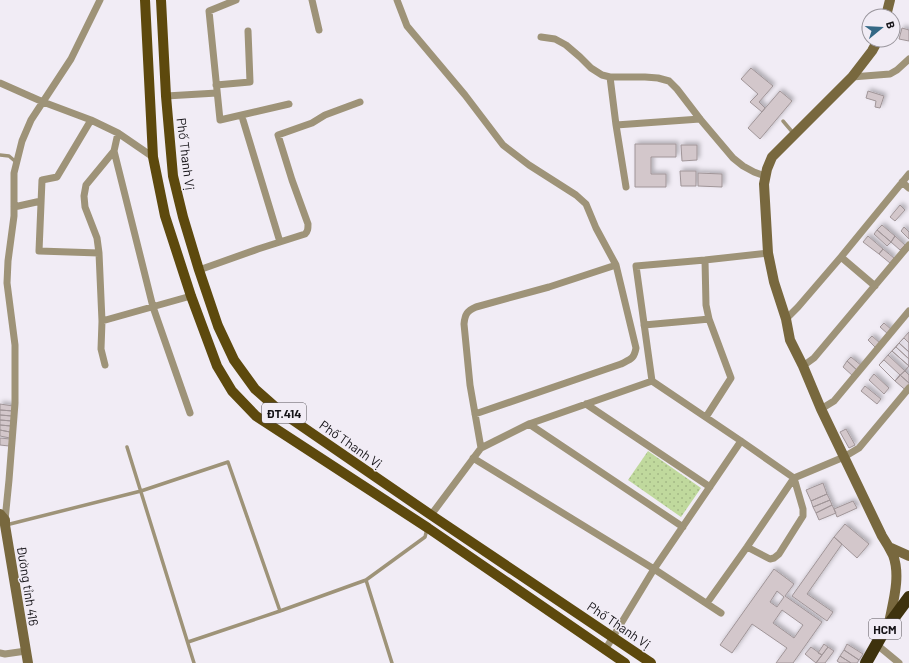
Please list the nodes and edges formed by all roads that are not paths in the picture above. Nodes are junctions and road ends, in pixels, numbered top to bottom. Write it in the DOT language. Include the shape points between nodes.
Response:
graph roads {
  1 [pos="100,0"];
  2 [pos="145,0"];
  3 [pos="161,0"];
  4 [pos="236,0"];
  5 [pos="312,0"];
  6 [pos="397,0"];
  7 [pos="319,30"];
  8 [pos="248,31"];
  9 [pos="541,37"];
  10 [pos="874,48"];
  11 [pos="909,59"];
  12 [pos="610,77"];
  13 [pos="852,77"];
  14 [pos="0,83"];
  15 [pos="216,85"];
  16 [pos="217,93"];
  17 [pos="166,96"];
  18 [pos="43,102"];
  19 [pos="360,102"];
  20 [pos="289,104"];
  21 [pos="700,119"];
  22 [pos="91,120"];
  23 [pos="243,120"];
  24 [pos="783,121"];
  25 [pos="616,125"];
  26 [pos="118,132"];
  27 [pos="794,134"];
  28 [pos="114,151"];
  29 [pos="0,155"];
  30 [pos="153,157"];
  31 [pos="17,163"];
  32 [pos="909,174"];
  33 [pos="765,176"];
  34 [pos="902,182"];
  35 [pos="626,187"];
  36 [pos="909,188"];
  37 [pos="41,201"];
  38 [pos="14,207"];
  39 [pos="280,242"];
  40 [pos="909,245"];
  41 [pos="99,253"];
  42 [pos="768,253"];
  43 [pos="841,257"];
  44 [pos="705,260"];
  45 [pos="616,265"];
  46 [pos="199,270"];
  47 [pos="875,286"];
  48 [pos="191,296"];
  49 [pos="153,308"];
  50 [pos="909,311"];
  51 [pos="709,319"];
  52 [pos="786,319"];
  53 [pos="102,321"];
  54 [pos="644,325"];
  55 [pos="105,365"];
  56 [pos="803,366"];
  57 [pos="652,381"];
  58 [pos="909,388"];
  59 [pos="586,404"];
  60 [pos="821,409"];
  61 [pos="190,413"];
  62 [pos="475,414"];
  63 [pos="706,417"];
  64 [pos="529,424"];
  65 [pos="741,441"];
  66 [pos="128,447"];
  67 [pos="481,448"];
  68 [pos="844,457"];
  69 [pos="473,458"];
  70 [pos="794,478"];
  71 [pos="710,487"];
  72 [pos="141,491"];
  73 [pos="431,515"];
  74 [pos="2,521"];
  75 [pos="683,527"];
  76 [pos="428,528"];
  77 [pos="747,547"];
  78 [pos="889,547"];
  79 [pos="909,556"];
  80 [pos="654,569"];
  81 [pos="366,580"];
  82 [pos="909,597"];
  83 [pos="707,603"];
  84 [pos="280,611"];
  85 [pos="721,613"];
  86 [pos="889,624"];
  87 [pos="613,637"];
  88 [pos="188,642"];
  89 [pos="876,644"];
  90 [pos="605,650"];
  91 [pos="26,651"];
  92 [pos="0,653"];
  93 [pos="28,663"];
  94 [pos="194,663"];
  95 [pos="392,663"];
  96 [pos="625,663"];
  97 [pos="651,663"];
  98 [pos="866,663"];
  99 [pos="899,663"];
  1 -- 18 [label="street" via="71,59"];
  2 -- 30 [label="main road"];
  3 -- 17 [label="main road, Phố Thanh Vị / ĐT.414"];
  4 -- 15 [label="street" via="209,11"];
  5 -- 7 [label="street"];
  6 -- 45 [label="street" via="407,26 503,145 586,204"];
  8 -- 15 [label="street" via="250,82"];
  9 -- 12 [label="street" via="555,39 566,45 591,68"];
  10 -- 13 [label="street"];
  11 -- 13 [label="street" via="890,74"];
  12 -- 21 [label="street" via="645,77 669,81"];
  12 -- 25 [label="street"];
  13 -- 27 [label="street"];
  14 -- 18 [label="street"];
  15 -- 16 [label="street"];
  16 -- 17 [label="street"];
  16 -- 20 [label="street" via="220,120"];
  17 -- 46 [label="main road, Phố Thanh Vị / ĐT.414" via="173,176"];
  18 -- 22 [label="street"];
  18 -- 31 [label="street" via="31,120 22,141"];
  19 -- 39 [label="street" via="278,135 308,224 305,234"];
  21 -- 25 [label="street"];
  21 -- 33 [label="street" via="743,166"];
  22 -- 26 [label="street"];
  22 -- 37 [label="street" via="57,177 42,180"];
  23 -- 39 [label="street"];
  24 -- 27 [label="lane"];
  25 -- 35 [label="street"];
  26 -- 28 [label="street"];
  26 -- 30 [label="street"];
  27 -- 33 [label="street" via="772,156"];
  28 -- 41 [label="street" via="86,185 84,196"];
  28 -- 49 [label="street"];
  29 -- 31 [label="lane" via="9,156"];
  30 -- 48 [label="main road" via="165,216"];
  31 -- 38 [label="street" via="14,173"];
  32 -- 34 [label="street"];
  33 -- 42 [label="street"];
  34 -- 36 [label="street"];
  34 -- 43 [label="street"];
  37 -- 38 [label="street"];
  37 -- 41 [label="street" via="39,252"];
  38 -- 74 [label="street" via="7,283 15,345 15,403 9,480"];
  39 -- 46 [label="street"];
  40 -- 47 [label="street"];
  41 -- 53 [label="street"];
  42 -- 44 [label="street"];
  42 -- 52 [label="street"];
  43 -- 47 [label="street"];
  43 -- 52 [label="street"];
  44 -- 51 [label="street" via="706,305"];
  44 -- 54 [label="street" via="636,266"];
  45 -- 62 [label="street" via="469,310 464,316 464,324"];
  45 -- 62 [label="street" via="636,348 631,360"];
  46 -- 73 [label="main road, Phố Thanh Vị / ĐT.414" via="218,326 234,360 255,389 281,412"];
  47 -- 56 [label="street" via="814,358"];
  48 -- 49 [label="street"];
  48 -- 76 [label="main road" via="217,366 232,391 256,416"];
  49 -- 53 [label="street"];
  49 -- 61 [label="street"];
  50 -- 60 [label="street" via="834,401"];
  51 -- 54 [label="street"];
  51 -- 63 [label="street" via="731,378"];
  52 -- 56 [label="street" via="790,340"];
  53 -- 55 [label="street" via="101,348"];
  54 -- 57 [label="street"];
  56 -- 60 [label="street"];
  57 -- 59 [label="street"];
  57 -- 63 [label="street"];
  58 -- 68 [label="street" via="859,448"];
  59 -- 64 [label="street"];
  59 -- 71 [label="street"];
  60 -- 68 [label="street"];
  62 -- 67 [label="street"];
  63 -- 65 [label="street"];
  64 -- 67 [label="street"];
  64 -- 75 [label="street"];
  65 -- 70 [label="street"];
  65 -- 71 [label="street"];
  66 -- 72 [label="lane"];
  67 -- 69 [label="street"];
  68 -- 70 [label="street"];
  68 -- 78 [label="street"];
  69 -- 73 [label="street"];
  69 -- 80 [label="street"];
  70 -- 77 [label="street"];
  70 -- 77 [label="street" via="803,516 779,554 770,559"];
  71 -- 75 [label="street"];
  72 -- 74 [label="lane"];
  72 -- 84 [label="lane" via="228,462"];
  72 -- 88 [label="lane"];
  73 -- 76 [label="main road"];
  73 -- 87 [label="main road, Phố Thanh Vị / ĐT.414"];
  74 -- 91 [label="street, Đường tỉnh 416"];
  75 -- 80 [label="street"];
  76 -- 81 [label="lane" via="425,537"];
  76 -- 90 [label="main road"];
  77 -- 83 [label="street"];
  78 -- 79 [label="street"];
  78 -- 86 [label="street" via="897,572"];
  80 -- 83 [label="street"];
  80 -- 87 [label="street"];
  81 -- 84 [label="lane"];
  81 -- 95 [label="lane"];
  82 -- 86 [label="highway, HCM"];
  83 -- 85 [label="street"];
  84 -- 88 [label="lane"];
  86 -- 89 [label="highway, HCM"];
  87 -- 90 [label="street"];
  87 -- 97 [label="main road, Phố Thanh Vị / ĐT.414"];
  88 -- 94 [label="lane"];
  89 -- 98 [label="highway, HCM"];
  89 -- 99 [label="street"];
  90 -- 96 [label="main road"];
  91 -- 92 [label="street"];
  91 -- 93 [label="street, Đường tỉnh 416"];
}
